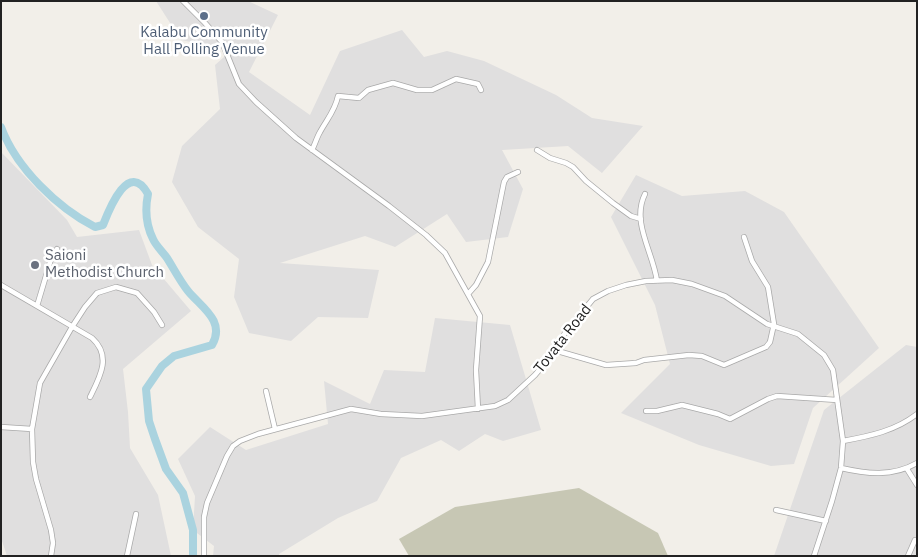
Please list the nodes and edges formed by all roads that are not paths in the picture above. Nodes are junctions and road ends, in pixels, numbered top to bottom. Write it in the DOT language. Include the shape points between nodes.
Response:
graph roads {
  1 [pos="183,1"];
  2 [pos="481,90"];
  3 [pos="312,150"];
  4 [pos="537,150"];
  5 [pos="518,172"];
  6 [pos="645,194"];
  7 [pos="641,219"];
  8 [pos="744,237"];
  9 [pos="57,249"];
  10 [pos="657,281"];
  11 [pos="1,285"];
  12 [pos="468,294"];
  13 [pos="37,306"];
  14 [pos="162,326"];
  15 [pos="773,326"];
  16 [pos="72,327"];
  17 [pos="554,350"];
  18 [pos="266,392"];
  19 [pos="90,396"];
  20 [pos="837,400"];
  21 [pos="478,409"];
  22 [pos="646,412"];
  23 [pos="917,414"];
  24 [pos="1,427"];
  25 [pos="32,429"];
  26 [pos="275,429"];
  27 [pos="843,441"];
  28 [pos="917,464"];
  29 [pos="841,468"];
  30 [pos="907,468"];
  31 [pos="917,485"];
  32 [pos="776,510"];
  33 [pos="136,514"];
  34 [pos="826,521"];
  35 [pos="917,540"];
  36 [pos="52,556"];
  37 [pos="127,556"];
  38 [pos="204,556"];
  39 [pos="814,556"];
  40 [pos="908,556"];
  1 -- 3 [label="street" via="222,42 239,84"];
  2 -- 3 [label="street" via="478,84 456,79 432,90 417,90 393,83 368,90 359,98 338,96 336,106"];
  3 -- 12 [label="street" via="426,236 444,253"];
  4 -- 7 [label="street" via="570,165 630,216"];
  5 -- 12 [label="street" via="504,182 486,267"];
  6 -- 7 [label="street" via="640,207"];
  7 -- 10 [label="street"];
  8 -- 15 [label="street" via="752,262 768,287"];
  9 -- 13 [label="street"];
  10 -- 15 [label="street, Tovata Road" via="692,284 725,296"];
  10 -- 17 [label="street, Tovata Road" via="626,285 593,299"];
  11 -- 13 [label="street"];
  12 -- 21 [label="street" via="480,316 476,370"];
  13 -- 16 [label="street"];
  14 -- 16 [label="street" via="137,293 116,287 94,295"];
  15 -- 17 [label="street" via="766,347 726,365 702,356 606,365"];
  15 -- 20 [label="street, Tovata Road" via="798,334 824,355 833,370"];
  16 -- 19 [label="street" via="97,342 103,355 102,371"];
  16 -- 25 [label="street" via="40,383"];
  17 -- 21 [label="street, Tovata Road" via="535,375 508,400"];
  18 -- 26 [label="street"];
  20 -- 22 [label="street" via="777,396 730,419 682,405"];
  20 -- 27 [label="street, Tovata Road"];
  21 -- 26 [label="street, Tovata Road" via="422,416 351,409"];
  23 -- 27 [label="street" via="881,433"];
  24 -- 25 [label="street"];
  25 -- 36 [label="street" via="33,462 51,530"];
  26 -- 38 [label="street, Tovata Road" via="240,441 227,456 207,503"];
  27 -- 29 [label="street, Tovata Road"];
  28 -- 30 [label="street"];
  29 -- 30 [label="street" via="883,474"];
  29 -- 34 [label="street, Tovata Road"];
  30 -- 31 [label="street"];
  32 -- 34 [label="street"];
  33 -- 37 [label="street"];
  34 -- 39 [label="street, Tovata Road"];
  35 -- 40 [label="street"];
}
